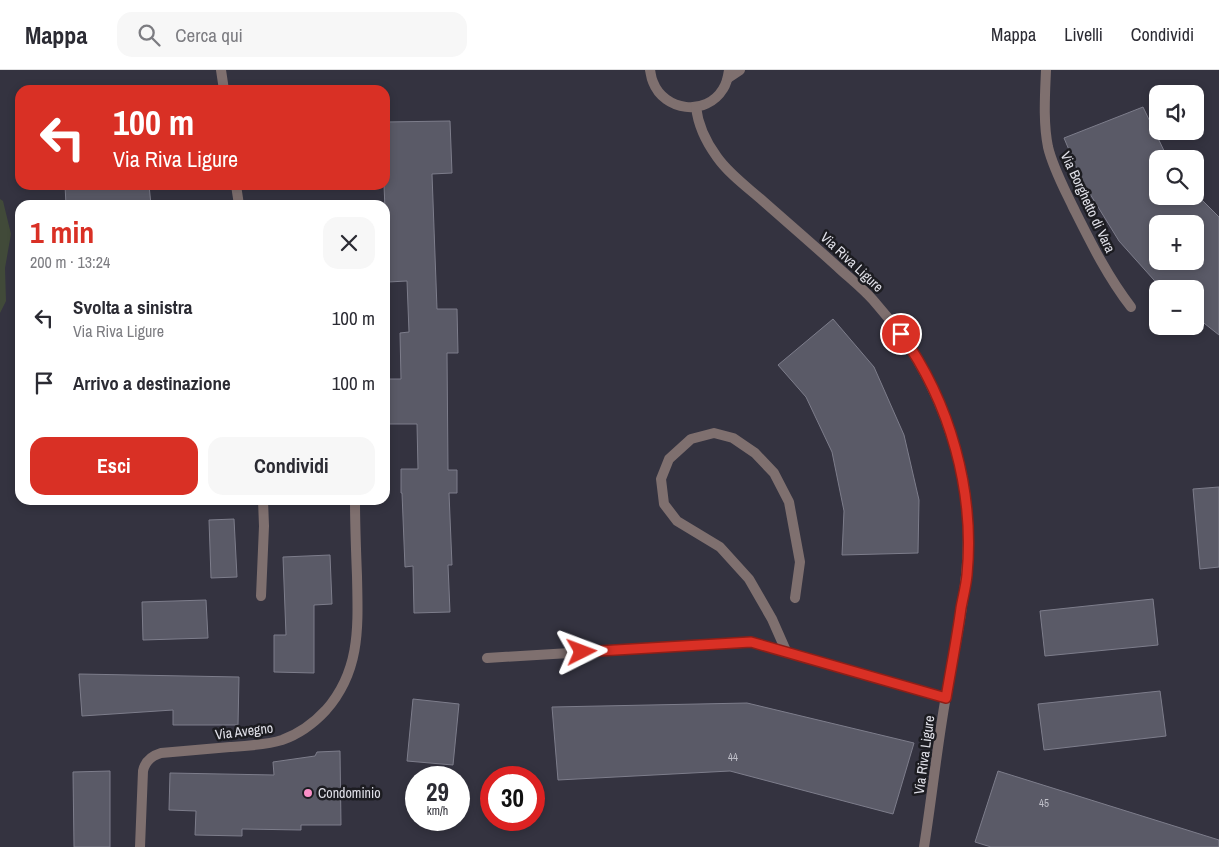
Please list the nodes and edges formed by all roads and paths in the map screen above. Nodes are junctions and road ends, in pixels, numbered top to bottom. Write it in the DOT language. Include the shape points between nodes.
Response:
graph roads {
  1 [pos="221,70"];
  2 [pos="641,70"];
  3 [pos="740,70"];
  4 [pos="1046,70"];
  5 [pos="651,74"];
  6 [pos="728,74"];
  7 [pos="223,85"];
  8 [pos="696,107"];
  9 [pos="1131,307"];
  10 [pos="263,505"];
  11 [pos="354,505"];
  12 [pos="261,596"];
  13 [pos="795,598"];
  14 [pos="787,653"];
  15 [pos="487,658"];
  16 [pos="946,698"];
  17 [pos="140,847"];
  18 [pos="924,847"];
  1 -- 7 [label="street"];
  2 -- 5 [label="street"];
  3 -- 6 [label="street"];
  4 -- 9 [label="street, Via Borghetto di Vara" via="1047,136 1052,159 1098,257"];
  5 -- 8 [label="street" via="659,93 670,102 682,107"];
  6 -- 8 [label="street" via="716,98"];
  8 -- 16 [label="street, Via Riva Ligure" via="705,137 718,158 871,298 892,322 910,347 941,407 960,468 968,534 967,574"];
  10 -- 12 [label="street"];
  11 -- 17 [label="street, Via Avegno" via="357,634 353,662 337,697 311,725 281,740 161,753 150,758 143,771"];
  13 -- 14 [label="street" via="800,562 789,502 774,473 733,438 714,433 691,439 669,458 661,479 664,504 677,521 720,547 749,579"];
  14 -- 15 [label="street" via="751,642"];
  14 -- 16 [label="street"];
  16 -- 18 [label="street, Via Riva Ligure"];
}
